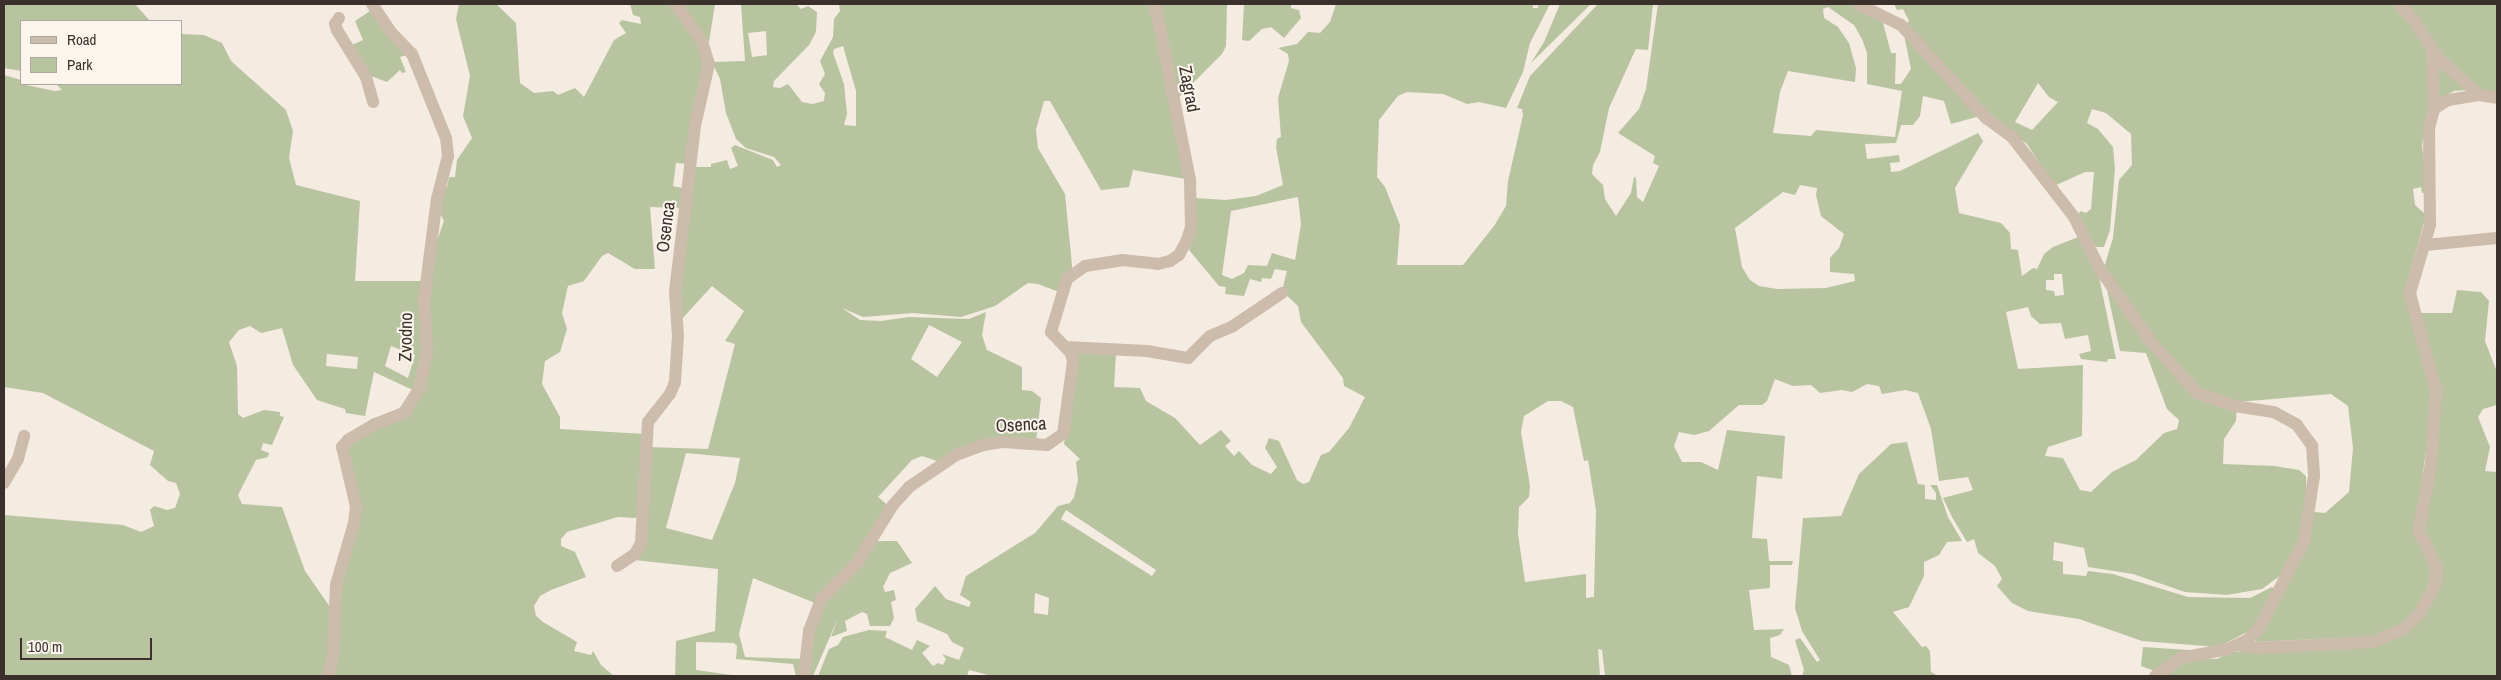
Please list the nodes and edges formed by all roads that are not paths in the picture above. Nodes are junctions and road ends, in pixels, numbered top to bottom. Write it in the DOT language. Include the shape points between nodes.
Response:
graph roads {
  1 [pos="372,4"];
  2 [pos="674,4"];
  3 [pos="1154,4"];
  4 [pos="1858,4"];
  5 [pos="2399,4"];
  6 [pos="339,18"];
  7 [pos="2432,49"];
  8 [pos="2479,96"];
  9 [pos="2497,98"];
  10 [pos="373,102"];
  11 [pos="2434,109"];
  12 [pos="1190,180"];
  13 [pos="2497,238"];
  14 [pos="2426,245"];
  15 [pos="1282,293"];
  16 [pos="1066,347"];
  17 [pos="24,436"];
  18 [pos="4,483"];
  19 [pos="617,566"];
  20 [pos="2237,645"];
  21 [pos="329,676"];
  22 [pos="804,676"];
  23 [pos="2154,676"];
  1 -- 21 [label="street, Zvodno" via="391,32 412,54 446,138 448,156 437,199 424,300 427,350 419,389 404,413 375,424 342,447 356,506 336,585 334,648"];
  2 -- 19 [label="street, Osenca" via="702,40 709,64 695,126 675,291 678,336 675,382 670,394 648,422 641,543 635,554"];
  3 -- 12 [label="street, Zagrad"];
  4 -- 20 [label="street" via="1901,25 1986,118 2012,137 2074,217 2101,271 2152,343 2197,393 2235,406 2274,412 2297,424 2305,433 2312,446 2314,476 2304,541 2259,629"];
  5 -- 7 [label="street"];
  6 -- 10 [label="street" via="335,24 337,30 366,77"];
  7 -- 8 [label="street" via="2459,81"];
  7 -- 11 [label="street"];
  8 -- 9 [label="street"];
  8 -- 11 [label="street" via="2448,100"];
  11 -- 14 [label="street" via="2427,146 2431,207"];
  12 -- 16 [label="street, Osenca" via="1191,227 1179,255 1158,264 1122,260 1085,266 1067,279 1051,332"];
  13 -- 14 [label="street"];
  14 -- 20 [label="street" via="2410,293 2436,391 2431,462 2419,522 2421,536 2437,568 2435,585 2420,613 2404,629 2373,642 2256,648"];
  15 -- 16 [label="street" via="1232,326 1210,336 1188,358"];
  16 -- 22 [label="street, Osenca" via="1073,362 1063,434 1047,445 1002,442 983,445 956,455 909,487 893,505 857,563 821,599 809,631"];
  17 -- 18 [label="street" via="18,459"];
  20 -- 23 [label="street" via="2181,658"];
}
